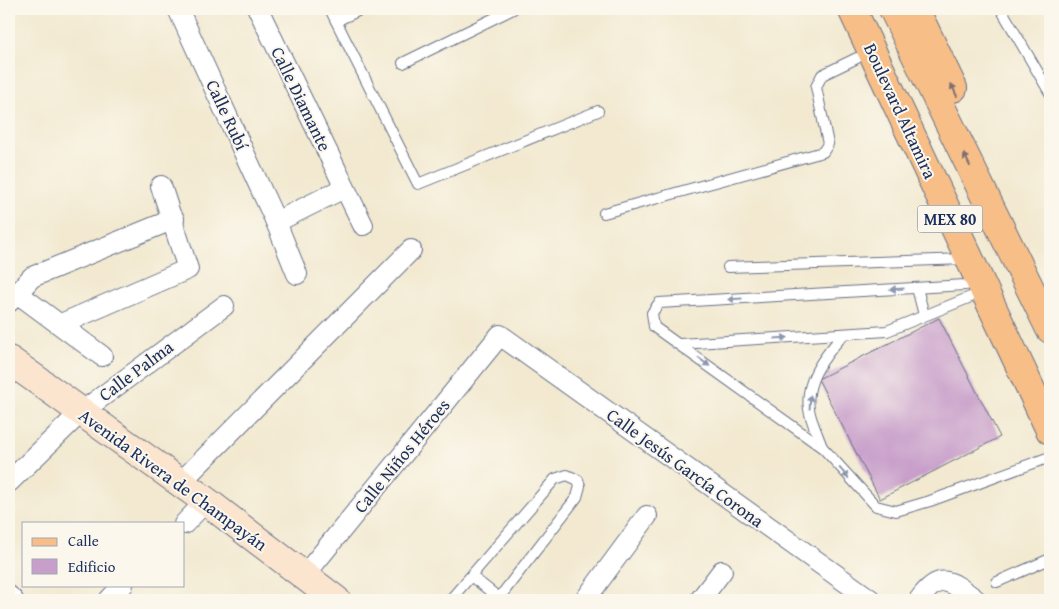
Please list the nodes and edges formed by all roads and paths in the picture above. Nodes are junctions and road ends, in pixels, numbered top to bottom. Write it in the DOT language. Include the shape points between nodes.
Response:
graph roads {
  1 [pos="178,9"];
  2 [pos="258,9"];
  3 [pos="330,9"];
  4 [pos="362,9"];
  5 [pos="512,9"];
  6 [pos="834,9"];
  7 [pos="852,9"];
  8 [pos="893,9"];
  9 [pos="915,9"];
  10 [pos="1001,9"];
  11 [pos="336,21"];
  12 [pos="857,58"];
  13 [pos="403,62"];
  14 [pos="1050,93"];
  15 [pos="598,110"];
  16 [pos="161,186"];
  17 [pos="344,188"];
  18 [pos="604,213"];
  19 [pos="174,220"];
  20 [pos="276,222"];
  21 [pos="363,225"];
  22 [pos="411,250"];
  23 [pos="728,267"];
  24 [pos="297,274"];
  25 [pos="970,279"];
  26 [pos="916,288"];
  27 [pos="13,297"];
  28 [pos="224,306"];
  29 [pos="1050,311"];
  30 [pos="924,315"];
  31 [pos="61,324"];
  32 [pos="1050,329"];
  33 [pos="844,334"];
  34 [pos="500,335"];
  35 [pos="680,344"];
  36 [pos="102,356"];
  37 [pos="9,360"];
  38 [pos="80,412"];
  39 [pos="1047,422"];
  40 [pos="823,448"];
  41 [pos="1050,457"];
  42 [pos="9,482"];
  43 [pos="180,483"];
  44 [pos="206,502"];
  45 [pos="648,516"];
  46 [pos="185,523"];
  47 [pos="1050,559"];
  48 [pos="722,571"];
  49 [pos="304,576"];
  50 [pos="471,576"];
  51 [pos="997,582"];
  52 [pos="123,586"];
  53 [pos="924,593"];
  54 [pos="9,596"];
  55 [pos="13,600"];
  56 [pos="109,600"];
  57 [pos="336,600"];
  58 [pos="450,600"];
  59 [pos="585,600"];
  60 [pos="700,600"];
  61 [pos="871,600"];
  62 [pos="976,600"];
  1 -- 20 [label="street, Calle Rubí"];
  2 -- 17 [label="street, Calle Diamante"];
  3 -- 11 [label="lane"];
  4 -- 11 [label="lane"];
  5 -- 13 [label="lane"];
  6 -- 12 [label="main road"];
  7 -- 25 [label="main road, Boulevard Altamira / MEX 80"];
  32 -- 8 [label="main road, MEX 80, one-way"];
  29 -- 9 [label="main road, one-way" via="1019,227"];
  10 -- 14 [label="lane"];
  11 -- 15 [label="lane" via="418,184"];
  12 -- 18 [label="lane" via="822,75 816,87 828,144 823,152"];
  12 -- 25 [label="main road"];
  16 -- 19 [label="street"];
  17 -- 20 [label="street"];
  17 -- 21 [label="street, Calle Diamante"];
  19 -- 27 [label="street" via="32,277"];
  19 -- 31 [label="street" via="188,269"];
  20 -- 24 [label="street, Calle Rubí"];
  22 -- 43 [label="street"];
  23 -- 25 [label="lane"];
  25 -- 26 [label="lane"];
  25 -- 30 [label="lane"];
  25 -- 39 [label="main road" via="1010,380"];
  26 -- 30 [label="lane"];
  26 -- 35 [label="lane, one-way" via="659,303 652,313 654,327"];
  27 -- 31 [label="street"];
  28 -- 38 [label="street, Calle Palma"];
  30 -- 33 [label="lane" via="887,331"];
  31 -- 36 [label="street"];
  35 -- 33 [label="lane, one-way"];
  40 -- 33 [label="lane, one-way" via="809,412 810,386 822,359"];
  34 -- 49 [label="street, Calle Niños Héroes"];
  34 -- 61 [label="street, Calle Jesús García Corona"];
  35 -- 40 [label="lane, one-way"];
  37 -- 38 [label="street, Avenida Rivera de Champayán"];
  38 -- 42 [label="street, Calle Palma"];
  38 -- 43 [label="street, Avenida Rivera de Champayán"];
  40 -- 41 [label="lane, one-way" via="876,506 896,511"];
  43 -- 44 [label="street, Avenida Rivera de Champayán"];
  44 -- 46 [label="street"];
  44 -- 49 [label="street, Avenida Rivera de Champayán"];
  45 -- 59 [label="street"];
  47 -- 51 [label="lane"];
  48 -- 60 [label="street"];
  49 -- 57 [label="street, Avenida Rivera de Champayán"];
  50 -- 50 [label="lane" via="554,479 567,475 578,480 577,497 499,598"];
  50 -- 58 [label="lane"];
  52 -- 56 [label="street"];
  53 -- 62 [label="street" via="941,581 952,582"];
  54 -- 55 [label="street"];
}
